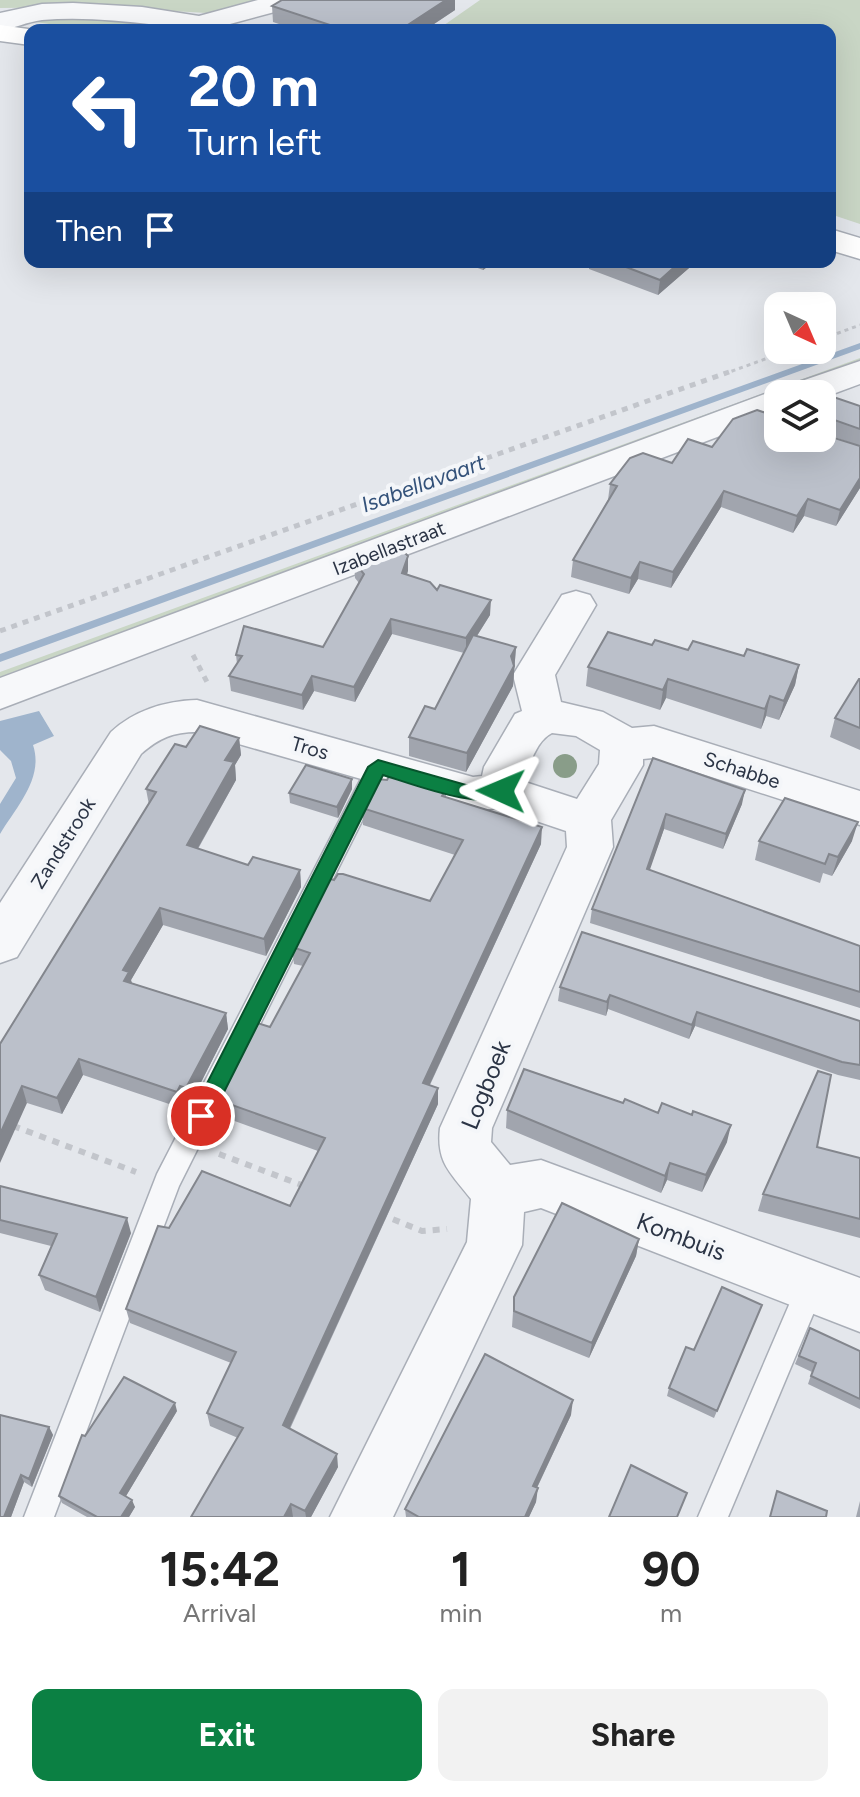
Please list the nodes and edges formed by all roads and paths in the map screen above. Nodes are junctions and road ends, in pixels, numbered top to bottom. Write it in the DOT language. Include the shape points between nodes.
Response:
graph roads {
  1 [pos="288,0"];
  2 [pos="0,23"];
  3 [pos="197,24"];
  4 [pos="215,24"];
  5 [pos="0,33"];
  6 [pos="24,36"];
  7 [pos="836,241"];
  8 [pos="860,249"];
  9 [pos="860,325"];
  10 [pos="836,334"];
  11 [pos="764,359"];
  12 [pos="860,372"];
  13 [pos="836,381"];
  14 [pos="764,416"];
  15 [pos="576,605"];
  16 [pos="176,628"];
  17 [pos="0,631"];
  18 [pos="0,694"];
  19 [pos="197,716"];
  20 [pos="547,717"];
  21 [pos="126,743"];
  22 [pos="622,745"];
  23 [pos="378,767"];
  24 [pos="501,791"];
  25 [pos="860,808"];
  26 [pos="588,819"];
  27 [pos="0,943"];
  28 [pos="0,1121"];
  29 [pos="188,1142"];
  30 [pos="167,1183"];
  31 [pos="315,1190"];
  32 [pos="497,1208"];
  33 [pos="372,1211"];
  34 [pos="836,1296"];
  35 [pos="39,1517"];
  36 [pos="361,1517"];
  37 [pos="713,1517"];
  1 -- 4 [label="street" via="223,15"];
  2 -- 3 [label="street" via="16,14 44,11 136,12"];
  5 -- 6 [label="main road"];
  7 -- 8 [label="main road"];
  9 -- 10 [label="path"];
  11 -- 17 [label="path"];
  12 -- 13 [label="street"];
  14 -- 16 [label="street, Izabellastraat"];
  15 -- 20 [label="street" via="534,675"];
  16 -- 18 [label="street, Izabellastraat"];
  16 -- 19 [label="path" via="212,692"];
  19 -- 21 [label="street, Tros" via="170,716 142,728"];
  19 -- 23 [label="street, Tros"];
  20 -- 22 [label="street" via="569,717 610,731"];
  20 -- 24 [label="street" via="530,725 506,767"];
  21 -- 27 [label="street, Zandstrook"];
  22 -- 25 [label="street, Schabbe" via="654,742"];
  22 -- 26 [label="street" via="621,765"];
  23 -- 24 [label="street, Tros" via="473,794"];
  23 -- 29 [label="lane"];
  24 -- 26 [label="street"];
  26 -- 32 [label="street, Logboek" via="590,847 568,930 466,1128 464,1149"];
  28 -- 30 [label="path"];
  29 -- 30 [label="lane"];
  29 -- 31 [label="path"];
  30 -- 35 [label="lane"];
  32 -- 33 [label="path" via="422,1231"];
  32 -- 34 [label="street, Kombuis" via="541,1184"];
  32 -- 36 [label="street" via="494,1245"];
  34 -- 37 [label="lane"];
}
